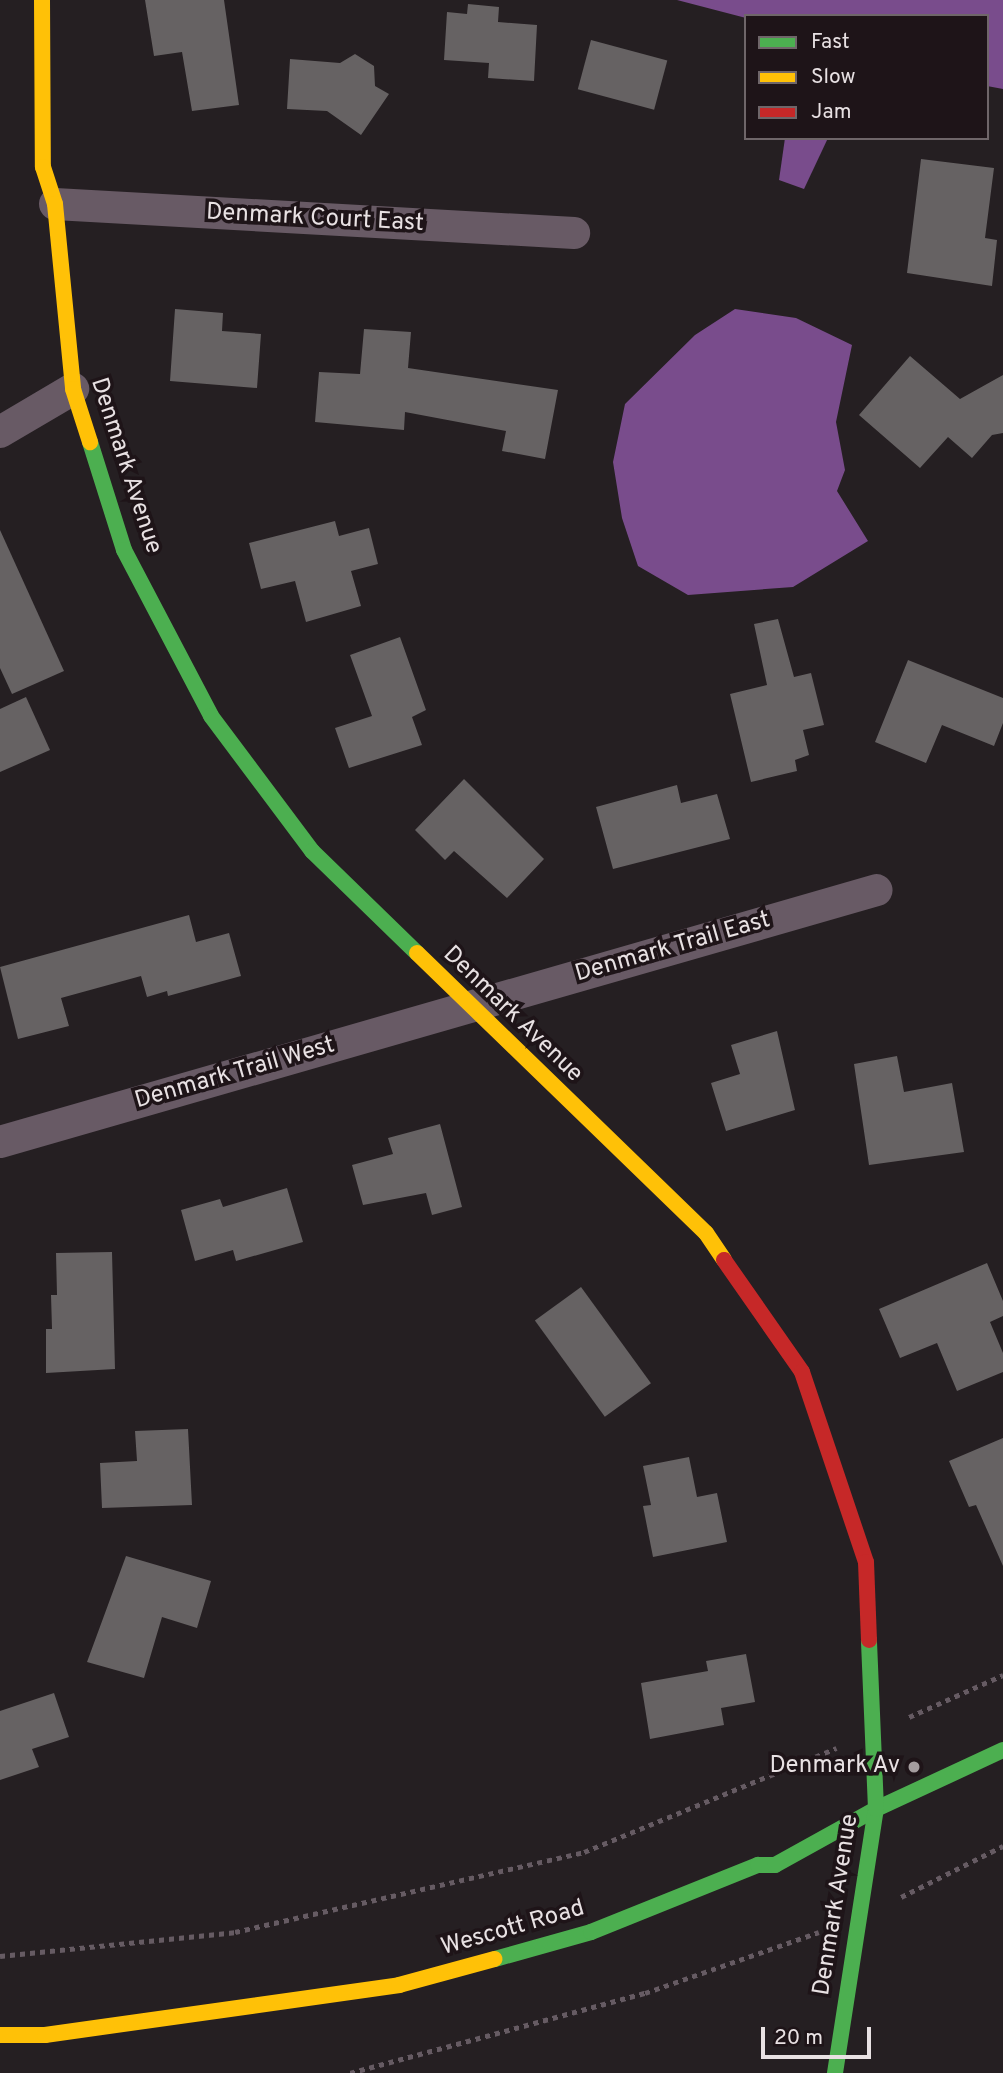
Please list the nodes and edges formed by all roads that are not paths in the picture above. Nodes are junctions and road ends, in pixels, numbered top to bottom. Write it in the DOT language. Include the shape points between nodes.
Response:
graph roads {
  1 [pos="42,0"];
  2 [pos="55,204"];
  3 [pos="574,233"];
  4 [pos="73,389"];
  5 [pos="0,432"];
  6 [pos="877,890"];
  7 [pos="470,1007"];
  8 [pos="0,1142"];
  9 [pos="1003,1749"];
  10 [pos="876,1809"];
  11 [pos="0,2035"];
  12 [pos="835,2073"];
  1 -- 2 [label="street, Denmark Avenue" via="43,167"];
  2 -- 3 [label="street, Denmark Court East"];
  2 -- 4 [label="street, Denmark Avenue"];
  4 -- 5 [label="street"];
  4 -- 7 [label="street, Denmark Avenue" via="124,550 211,716 312,851"];
  6 -- 7 [label="street, Denmark Trail East"];
  7 -- 8 [label="street, Denmark Trail West"];
  7 -- 10 [label="street, Denmark Avenue" via="706,1233 802,1372 866,1562"];
  9 -- 10 [label="street, Wescott Road"];
  10 -- 11 [label="street, Wescott Road" via="775,1865 758,1865 591,1932 399,1985 45,2035"];
  10 -- 12 [label="street, Denmark Avenue"];
}
